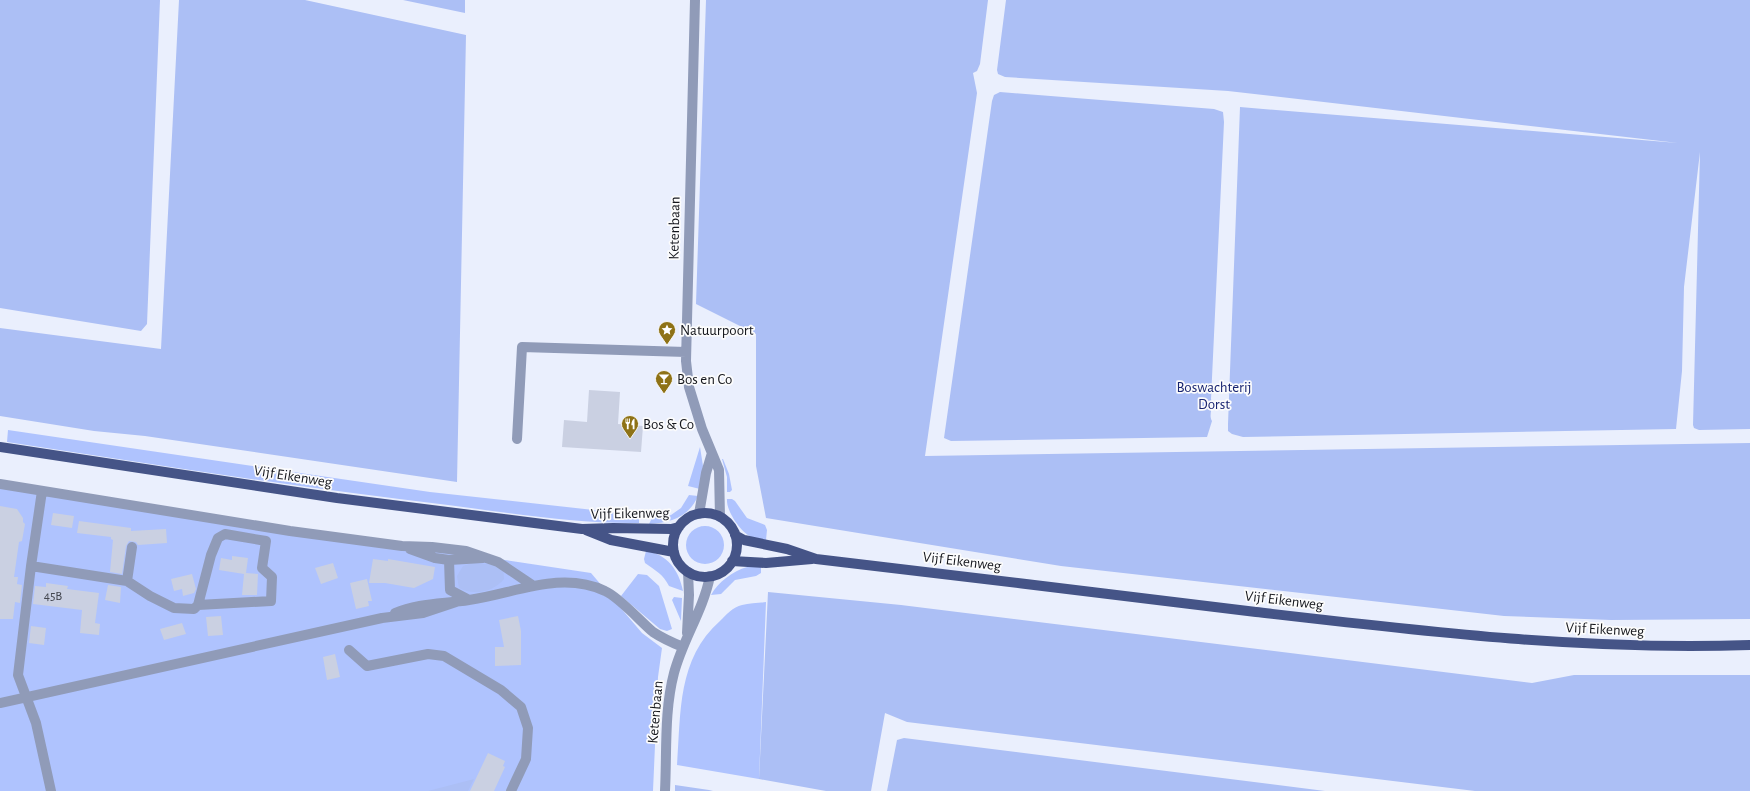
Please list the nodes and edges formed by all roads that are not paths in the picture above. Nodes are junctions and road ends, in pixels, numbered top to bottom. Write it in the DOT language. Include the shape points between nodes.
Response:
graph roads {
  1 [pos="695,0"];
  2 [pos="686,352"];
  3 [pos="517,439"];
  4 [pos="0,447"];
  5 [pos="712,453"];
  6 [pos="0,484"];
  7 [pos="42,491"];
  8 [pos="699,514"];
  9 [pos="720,517"];
  10 [pos="679,527"];
  11 [pos="582,529"];
  12 [pos="735,535"];
  13 [pos="402,546"];
  14 [pos="132,547"];
  15 [pos="674,552"];
  16 [pos="485,558"];
  17 [pos="816,559"];
  18 [pos="449,560"];
  19 [pos="732,561"];
  20 [pos="31,566"];
  21 [pos="688,572"];
  22 [pos="710,576"];
  23 [pos="127,581"];
  24 [pos="532,585"];
  25 [pos="470,600"];
  26 [pos="198,605"];
  27 [pos="687,637"];
  28 [pos="1750,645"];
  29 [pos="683,648"];
  30 [pos="349,650"];
  31 [pos="26,696"];
  32 [pos="0,703"];
  33 [pos="51,791"];
  34 [pos="511,791"];
  35 [pos="665,791"];
  1 -- 2 [label="street, Ketenbaan"];
  2 -- 3 [label="street" via="522,347"];
  2 -- 5 [label="street, Ketenbaan" via="689,387"];
  4 -- 11 [label="main road, Vijf Eikenweg" via="337,498"];
  5 -- 8 [label="street"];
  5 -- 9 [label="street, Ketenbaan" via="720,479"];
  6 -- 7 [label="street"];
  7 -- 13 [label="street" via="290,531"];
  7 -- 20 [label="street"];
  8 -- 9 [label="main road"];
  8 -- 10 [label="main road" via="691,516"];
  9 -- 12 [label="main road" via="730,525"];
  10 -- 11 [label="main road, Vijf Eikenweg" via="671,530"];
  10 -- 15 [label="main road" via="674,539"];
  11 -- 15 [label="main road, Vijf Eikenweg" via="611,540"];
  12 -- 17 [label="main road, Vijf Eikenweg" via="744,540 787,549"];
  12 -- 19 [label="main road" via="737,548"];
  13 -- 16 [label="street" via="432,546 466,551"];
  13 -- 18 [label="street" via="431,557"];
  14 -- 23 [label="street"];
  15 -- 21 [label="main road" via="679,563"];
  16 -- 18 [label="street"];
  16 -- 24 [label="street" via="498,562"];
  17 -- 19 [label="main road, Vijf Eikenweg"];
  17 -- 28 [label="main road, Vijf Eikenweg" via="1354,624 1611,645"];
  18 -- 25 [label="street" via="450,590"];
  19 -- 22 [label="main road" via="723,571"];
  20 -- 23 [label="street"];
  20 -- 31 [label="street" via="18,675"];
  21 -- 22 [label="main road"];
  21 -- 27 [label="street, Ketenbaan"];
  22 -- 27 [label="street, Ketenbaan" via="705,598"];
  23 -- 26 [label="street" via="174,608 194,609"];
  24 -- 25 [label="street"];
  24 -- 29 [label="street" via="566,582 591,585 607,592 654,632"];
  25 -- 31 [label="street" via="404,609 382,618"];
  26 -- 26 [label="street" via="210,555 218,538 225,534 266,541 262,568 272,577 271,601"];
  27 -- 29 [label="street, Ketenbaan"];
  29 -- 35 [label="street, Ketenbaan" via="669,697"];
  30 -- 34 [label="street" via="367,666 428,654 444,656 501,690 521,707 528,728 526,759"];
  31 -- 32 [label="street"];
  31 -- 33 [label="street" via="36,723"];
}
